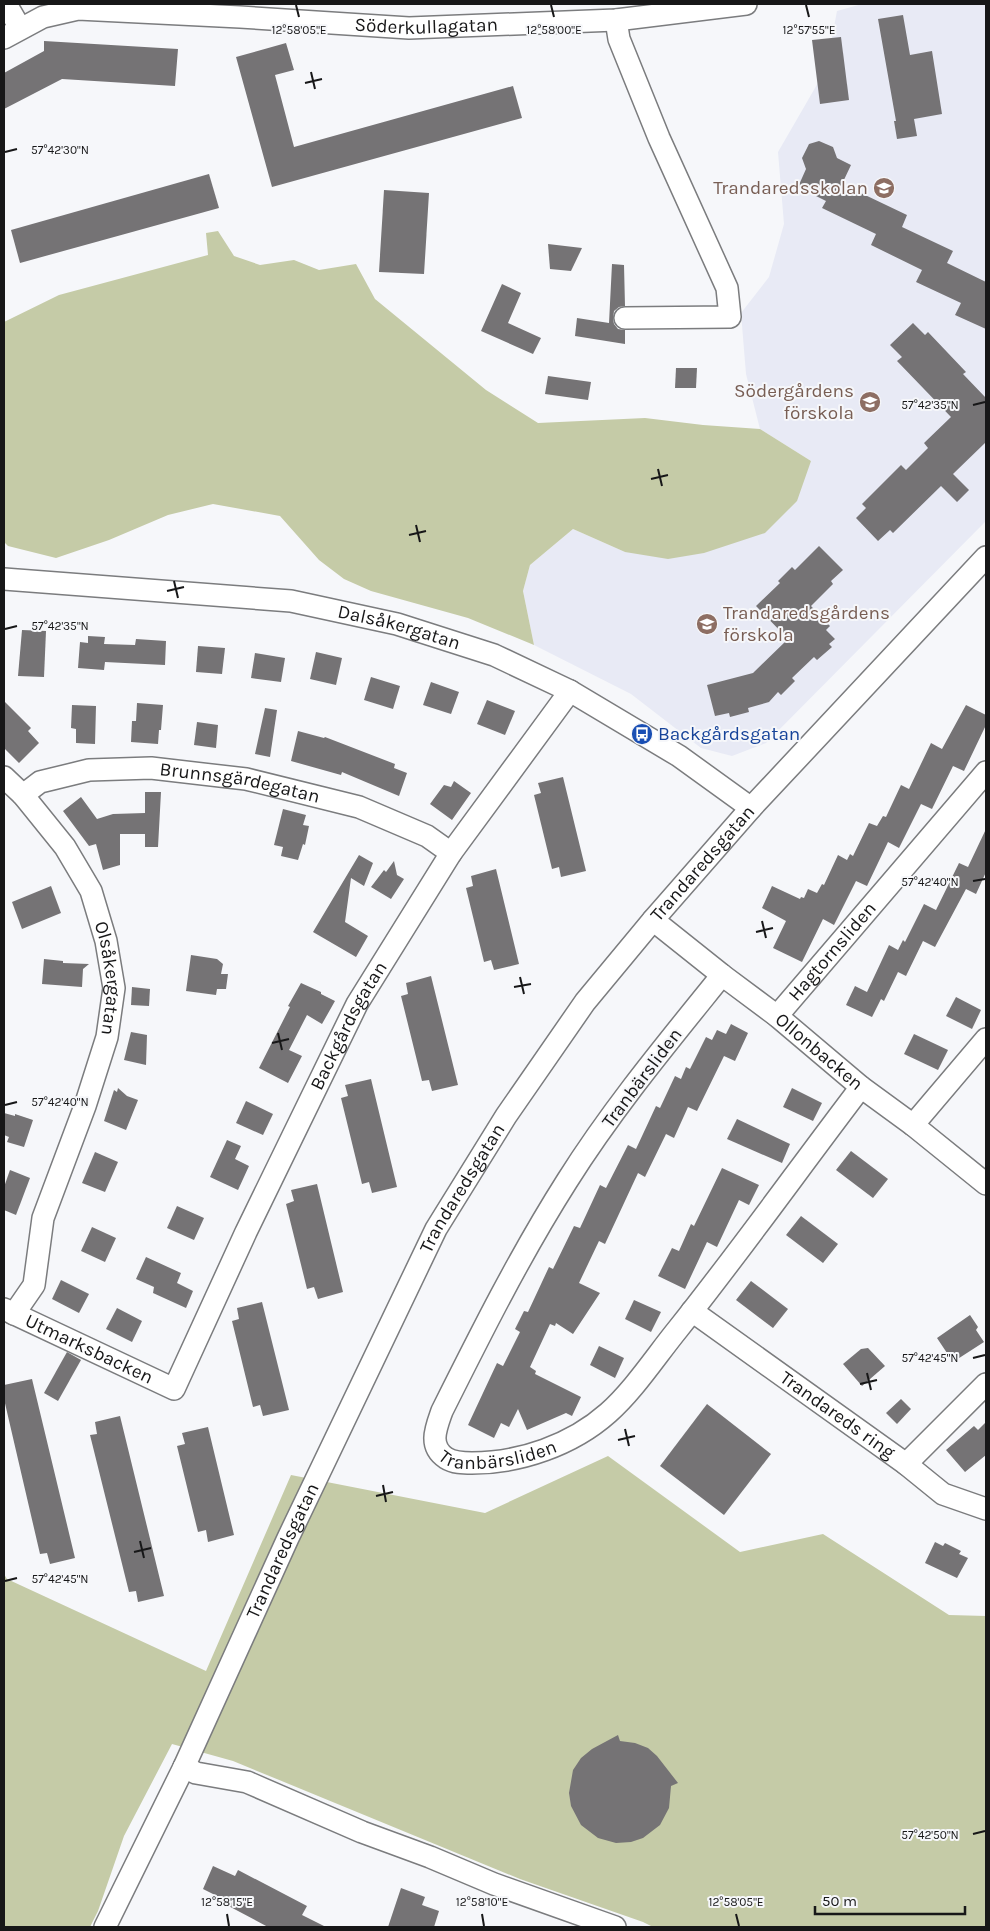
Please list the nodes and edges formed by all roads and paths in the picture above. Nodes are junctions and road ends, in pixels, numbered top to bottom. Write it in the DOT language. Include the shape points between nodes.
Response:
graph roads {
  1 [pos="6,4"];
  2 [pos="746,4"];
  3 [pos="39,10"];
  4 [pos="616,20"];
  5 [pos="12,33"];
  6 [pos="625,318"];
  7 [pos="986,557"];
  8 [pos="4,579"];
  9 [pos="570,691"];
  10 [pos="986,772"];
  11 [pos="4,777"];
  12 [pos="23,795"];
  13 [pos="751,808"];
  14 [pos="451,853"];
  15 [pos="653,920"];
  16 [pos="722,975"];
  17 [pos="777,1016"];
  18 [pos="986,1039"];
  19 [pos="861,1087"];
  20 [pos="913,1125"];
  21 [pos="986,1184"];
  22 [pos="9,1311"];
  23 [pos="692,1311"];
  24 [pos="986,1384"];
  25 [pos="174,1389"];
  26 [pos="906,1464"];
  27 [pos="986,1509"];
  28 [pos="184,1767"];
  29 [pos="105,1927"];
  30 [pos="615,1927"];
  1 -- 5 [label="street"];
  2 -- 4 [label="street, Söderkullagatan"];
  3 -- 4 [label="street, Söderkullagatan" via="240,16 409,28"];
  3 -- 5 [label="street, Söderkullagatan"];
  4 -- 6 [label="street" via="619,39 659,138 727,288 730,317"];
  7 -- 13 [label="street, Trandaredsgatan"];
  8 -- 9 [label="street, Dalsåkergatan" via="291,601 414,629 494,655"];
  9 -- 13 [label="street, Dalsåkergatan" via="680,756"];
  9 -- 14 [label="street, Backgårdsgatan"];
  10 -- 17 [label="street, Hagtornsliden"];
  11 -- 12 [label="street, Olsåkergatan"];
  12 -- 14 [label="street, Brunnsgärdegatan" via="40,782 89,770 151,768 246,779 359,807 427,836"];
  12 -- 22 [label="street, Olsåkergatan" via="64,847 90,891 106,941 114,988 104,1046 43,1218 34,1285"];
  13 -- 15 [label="street, Trandaredsgatan"];
  14 -- 25 [label="street, Backgårdsgatan" via="357,1004"];
  15 -- 16 [label="street, Ollonbacken"];
  15 -- 28 [label="street, Trandaredsgatan" via="585,1002 506,1116 436,1229 288,1538"];
  16 -- 17 [label="street, Ollonbacken"];
  16 -- 23 [label="street, Tranbärsliden" via="637,1080 567,1181 509,1280 442,1411 436,1427 436,1447 440,1454 457,1463 486,1463 522,1456 566,1441 608,1413 622,1399"];
  17 -- 19 [label="street, Ollonbacken"];
  18 -- 20 [label="street"];
  19 -- 20 [label="street, Ollonbacken"];
  19 -- 23 [label="street, Tranbärsliden"];
  20 -- 21 [label="street, Ollonbacken"];
  22 -- 25 [label="street, Utmarksbacken"];
  23 -- 26 [label="street, Trandareds ring"];
  24 -- 26 [label="street"];
  26 -- 27 [label="street, Trandareds ring" via="943,1494"];
  28 -- 29 [label="street, Trandaredsgatan"];
  28 -- 30 [label="street" via="196,1773 247,1782 362,1832"];
}
